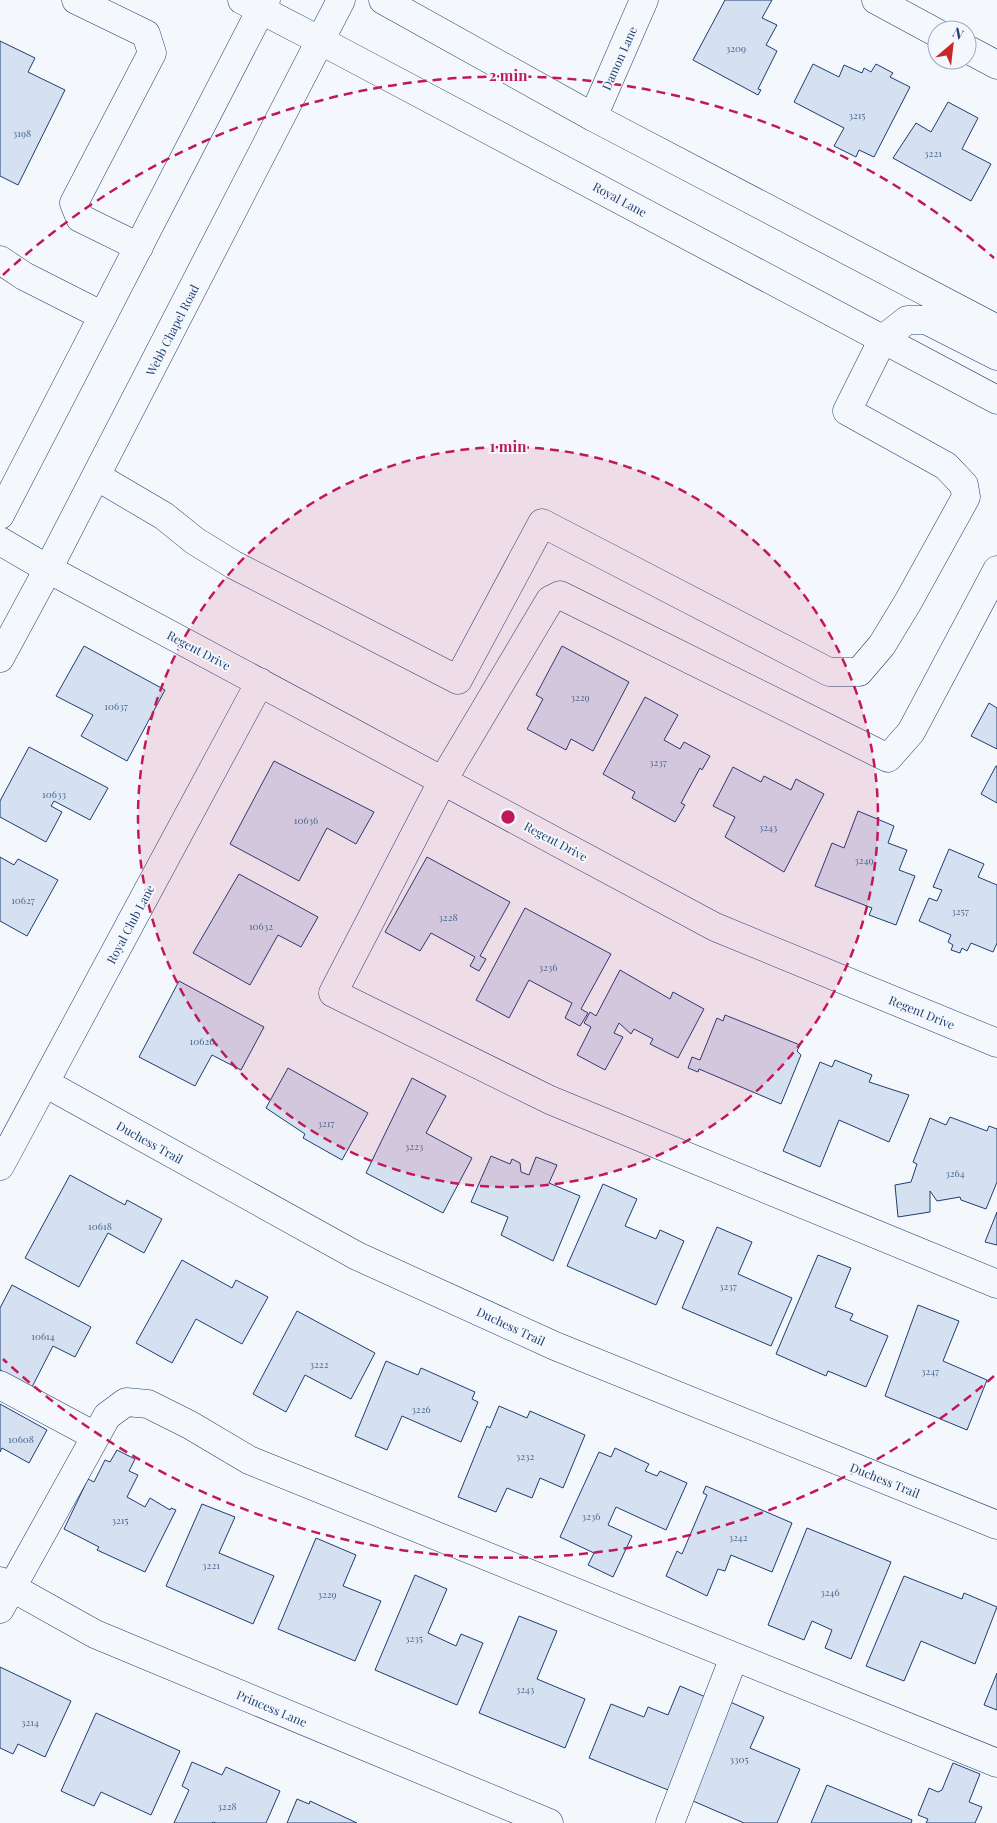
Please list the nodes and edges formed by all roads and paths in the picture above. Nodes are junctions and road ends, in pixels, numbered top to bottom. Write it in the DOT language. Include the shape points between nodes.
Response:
graph roads {
  1 [pos="76,0"];
  2 [pos="341,0"];
  3 [pos="383,0"];
  4 [pos="644,0"];
  5 [pos="876,0"];
  6 [pos="256,3"];
  7 [pos="927,28"];
  8 [pos="321,40"];
  9 [pos="977,54"];
  10 [pos="997,65"];
  11 [pos="593,116"];
  12 [pos="139,247"];
  13 [pos="0,260"];
  14 [pos="103,316"];
  15 [pos="997,329"];
  16 [pos="883,339"];
  17 [pos="997,356"];
  18 [pos="997,400"];
  19 [pos="96,476"];
  20 [pos="0,515"];
  21 [pos="0,541"];
  22 [pos="48,569"];
  23 [pos="997,570"];
  24 [pos="0,658"];
  25 [pos="260,682"];
  26 [pos="443,780"];
  27 [pos="997,1043"];
  28 [pos="45,1083"];
  29 [pos="0,1166"];
  30 [pos="997,1284"];
  31 [pos="0,1385"];
  32 [pos="95,1436"];
  33 [pos="997,1525"];
  34 [pos="4,1592"];
  35 [pos="734,1657"];
  36 [pos="997,1764"];
  37 [pos="549,1823"];
  38 [pos="670,1823"];
  1 -- 12 [label="street" via="146,34 152,52 74,202 80,218"];
  2 -- 8 [label="street, Webb Chapel Road"];
  3 -- 11 [label="street"];
  4 -- 11 [label="street, Damon Lane"];
  5 -- 7 [label="street"];
  6 -- 8 [label="street, Royal Lane"];
  6 -- 12 [label="street"];
  8 -- 16 [label="street, Royal Lane"];
  8 -- 19 [label="street, Webb Chapel Road"];
  9 -- 10 [label="street"];
  11 -- 15 [label="street"];
  12 -- 14 [label="street"];
  13 -- 14 [label="street" via="24,276"];
  14 -- 20 [label="street"];
  16 -- 17 [label="street" via="907,320 926,320"];
  16 -- 18 [label="street, Royal Lane"];
  16 -- 19 [label="street" via="846,411 946,466 964,485 966,497 882,645 859,672 829,672 542,523 458,680 234,565 194,541 164,516"];
  19 -- 22 [label="street, Webb Chapel Road"];
  21 -- 22 [label="street, Regent Drive"];
  22 -- 24 [label="street, Webb Chapel Road"];
  22 -- 25 [label="street, Regent Drive"];
  23 -- 26 [label="street" via="910,732 888,758 560,595 550,600"];
  25 -- 26 [label="street, Regent Drive"];
  25 -- 28 [label="street, Royal Club Lane"];
  26 -- 27 [label="street, Regent Drive" via="715,927"];
  26 -- 30 [label="street" via="333,992 550,1100"];
  28 -- 29 [label="street, Royal Club Lane"];
  28 -- 33 [label="street, Duchess Trail" via="357,1256 555,1346"];
  31 -- 32 [label="street"];
  32 -- 34 [label="street"];
  32 -- 35 [label="street" via="107,1416 126,1402 148,1404 249,1460"];
  34 -- 37 [label="street, Princess Lane" via="94,1634"];
  35 -- 36 [label="street"];
  35 -- 38 [label="street"];
}
